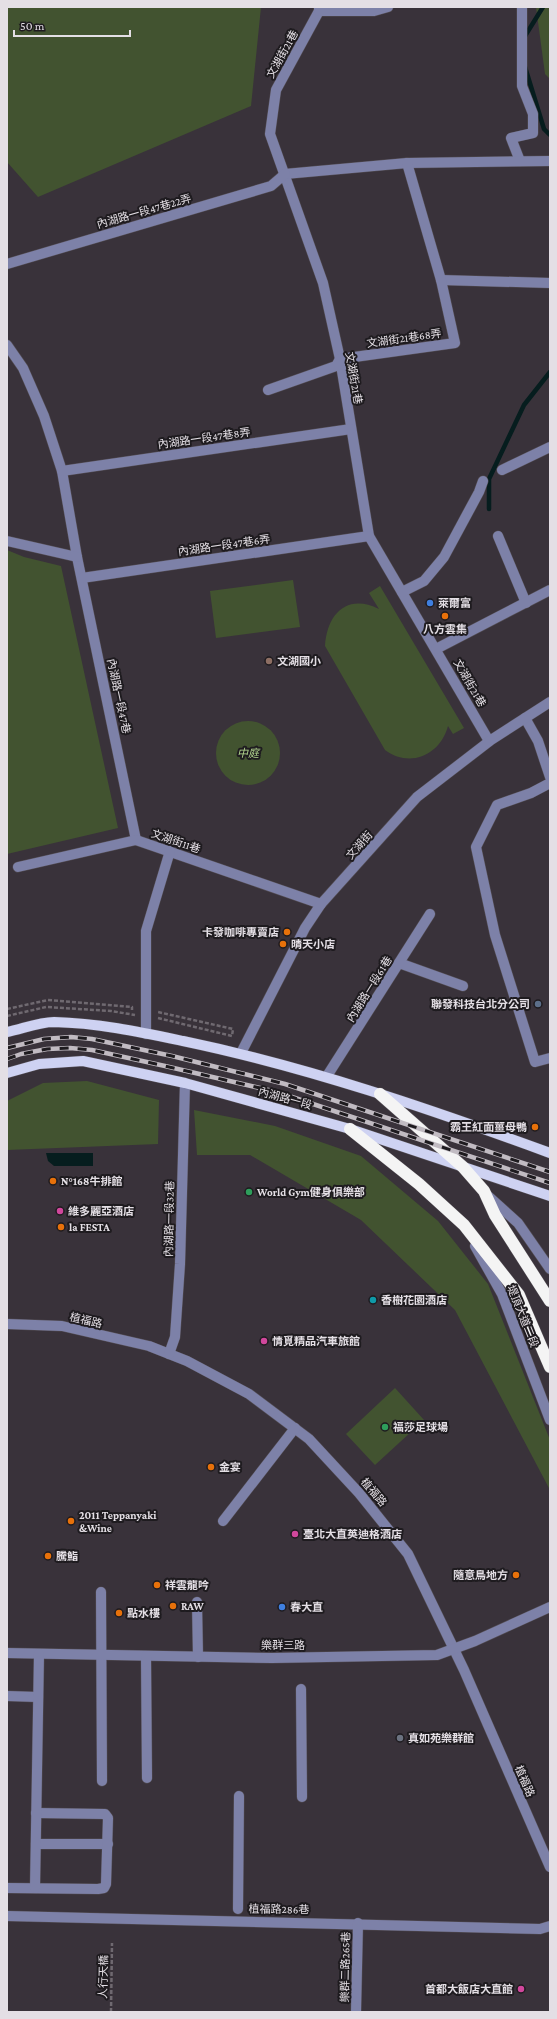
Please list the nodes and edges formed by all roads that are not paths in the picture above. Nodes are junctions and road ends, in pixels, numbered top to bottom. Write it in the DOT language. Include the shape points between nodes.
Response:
graph roads {
  1 [pos="388,7"];
  2 [pos="522,7"];
  3 [pos="319,9"];
  4 [pos="520,161"];
  5 [pos="550,161"];
  6 [pos="407,163"];
  7 [pos="285,174"];
  8 [pos="7,264"];
  9 [pos="441,280"];
  10 [pos="550,283"];
  11 [pos="7,345"];
  12 [pos="340,359"];
  13 [pos="268,390"];
  14 [pos="350,428"];
  15 [pos="550,447"];
  16 [pos="502,470"];
  17 [pos="62,471"];
  18 [pos="483,481"];
  19 [pos="369,536"];
  20 [pos="498,536"];
  21 [pos="7,541"];
  22 [pos="77,557"];
  23 [pos="82,578"];
  24 [pos="550,590"];
  25 [pos="402,592"];
  26 [pos="526,603"];
  27 [pos="436,649"];
  28 [pos="550,702"];
  29 [pos="525,718"];
  30 [pos="489,741"];
  31 [pos="550,777"];
  32 [pos="550,783"];
  33 [pos="136,840"];
  34 [pos="170,851"];
  35 [pos="18,867"];
  36 [pos="322,904"];
  37 [pos="430,914"];
  38 [pos="399,963"];
  39 [pos="462,986"];
  40 [pos="7,1032"];
  41 [pos="146,1034"];
  42 [pos="241,1053"];
  43 [pos="550,1058"];
  44 [pos="7,1073"];
  45 [pos="327,1076"];
  46 [pos="185,1083"];
  47 [pos="380,1094"];
  48 [pos="350,1129"];
  49 [pos="550,1153"];
  50 [pos="463,1167"];
  51 [pos="484,1192"];
  52 [pos="550,1196"];
  53 [pos="464,1225"];
  54 [pos="550,1269"];
  55 [pos="550,1301"];
  56 [pos="7,1324"];
  57 [pos="168,1354"];
  58 [pos="550,1367"];
  59 [pos="550,1420"];
  60 [pos="295,1428"];
  61 [pos="223,1521"];
  62 [pos="101,1592"];
  63 [pos="197,1602"];
  64 [pos="550,1607"];
  65 [pos="453,1649"];
  66 [pos="7,1653"];
  67 [pos="39,1654"];
  68 [pos="100,1655"];
  69 [pos="146,1656"];
  70 [pos="198,1656"];
  71 [pos="301,1689"];
  72 [pos="7,1696"];
  73 [pos="38,1697"];
  74 [pos="147,1778"];
  75 [pos="102,1781"];
  76 [pos="239,1796"];
  77 [pos="302,1797"];
  78 [pos="36,1813"];
  79 [pos="36,1844"];
  80 [pos="108,1844"];
  81 [pos="550,1867"];
  82 [pos="7,1888"];
  83 [pos="35,1888"];
  84 [pos="238,1909"];
  85 [pos="7,1916"];
  86 [pos="358,1923"];
  87 [pos="550,1926"];
  88 [pos="356,2012"];
  1 -- 3 [label="street" via="374,11"];
  2 -- 4 [label="street" via="522,86 533,114 533,133 511,138"];
  3 -- 7 [label="street, 文湖街21巷" via="276,90 270,134"];
  4 -- 5 [label="street"];
  4 -- 6 [label="street"];
  6 -- 7 [label="street"];
  6 -- 9 [label="street, 文湖街21巷68弄"];
  7 -- 8 [label="street, 內湖路一段47巷22弄" via="271,186"];
  7 -- 12 [label="street, 文湖街21巷" via="323,283"];
  9 -- 10 [label="street"];
  9 -- 12 [label="street, 文湖街21巷68弄" via="455,343"];
  11 -- 17 [label="street, 內湖路一段47巷" via="23,368 44,416"];
  12 -- 13 [label="street" via="336,366"];
  12 -- 14 [label="street, 文湖街21巷"];
  14 -- 17 [label="street, 內湖路一段47巷8弄"];
  14 -- 19 [label="street, 文湖街21巷"];
  15 -- 16 [label="street"];
  17 -- 22 [label="street, 內湖路一段47巷"];
  18 -- 25 [label="street" via="444,557 424,581"];
  19 -- 23 [label="street, 內湖路一段47巷6弄"];
  19 -- 25 [label="street, 文湖街21巷"];
  20 -- 26 [label="street"];
  21 -- 22 [label="street"];
  22 -- 23 [label="street, 內湖路一段47巷"];
  23 -- 33 [label="street, 內湖路一段47巷"];
  24 -- 26 [label="street"];
  25 -- 27 [label="street, 文湖街21巷"];
  26 -- 27 [label="street"];
  27 -- 30 [label="street, 文湖街21巷"];
  28 -- 29 [label="street, 文湖街"];
  29 -- 30 [label="street, 文湖街"];
  29 -- 31 [label="street" via="538,741"];
  30 -- 36 [label="street, 文湖街" via="417,797"];
  32 -- 43 [label="street" via="497,805 476,847 495,935 535,1062"];
  33 -- 34 [label="street, 文湖街11巷"];
  33 -- 35 [label="street, 文湖街11巷"];
  34 -- 36 [label="street, 文湖街11巷"];
  34 -- 41 [label="street" via="146,931"];
  36 -- 42 [label="street, 文湖街" via="305,928"];
  37 -- 38 [label="street, 內湖路一段61巷"];
  38 -- 39 [label="street"];
  38 -- 45 [label="street, 內湖路一段61巷"];
  40 -- 41 [label="main road" via="53,1022 107,1026"];
  41 -- 42 [label="main road"];
  42 -- 45 [label="main road"];
  44 -- 46 [label="main road, 內湖路一段" via="39,1064 83,1061"];
  45 -- 47 [label="main road"];
  46 -- 48 [label="main road, 內湖路一段"];
  46 -- 57 [label="street, 內湖路一段32巷" via="180,1264 175,1337"];
  47 -- 49 [label="main road"];
  47 -- 50 [label="highway"];
  48 -- 50 [label="main road, 內湖路一段"];
  48 -- 53 [label="highway, 堤頂大道二段" via="419,1184"];
  50 -- 51 [label="highway"];
  50 -- 52 [label="main road, 內湖路一段"];
  51 -- 54 [label="street" via="518,1223"];
  51 -- 55 [label="highway" via="495,1215"];
  53 -- 58 [label="highway, 堤頂大道二段" via="519,1295"];
  53 -- 59 [label="street, 堤頂大道二段" via="502,1294"];
  56 -- 57 [label="street, 植福路" via="62,1326 149,1346"];
  57 -- 60 [label="street, 植福路" via="187,1361 249,1394"];
  60 -- 61 [label="street"];
  60 -- 65 [label="street, 植福路" via="309,1439 359,1493 408,1554"];
  62 -- 68 [label="street"];
  63 -- 70 [label="street"];
  64 -- 65 [label="street, 樂群三路"];
  65 -- 70 [label="street, 樂群三路" via="437,1655 272,1658"];
  65 -- 81 [label="street, 植福路"];
  66 -- 67 [label="street, 樂群三路"];
  67 -- 68 [label="street, 樂群三路"];
  67 -- 73 [label="street"];
  68 -- 69 [label="street, 樂群三路"];
  68 -- 75 [label="street"];
  69 -- 70 [label="street, 樂群三路"];
  69 -- 74 [label="street"];
  71 -- 77 [label="street"];
  72 -- 73 [label="street"];
  73 -- 78 [label="street"];
  76 -- 84 [label="street"];
  78 -- 79 [label="street"];
  78 -- 80 [label="street" via="105,1814 108,1818"];
  79 -- 80 [label="street"];
  79 -- 83 [label="street"];
  80 -- 83 [label="street" via="104,1888"];
  82 -- 83 [label="street"];
  85 -- 86 [label="street, 植福路286巷"];
  86 -- 87 [label="street, 植福路286巷" via="540,1929"];
  86 -- 88 [label="street, 樂群二路265巷"];
}
